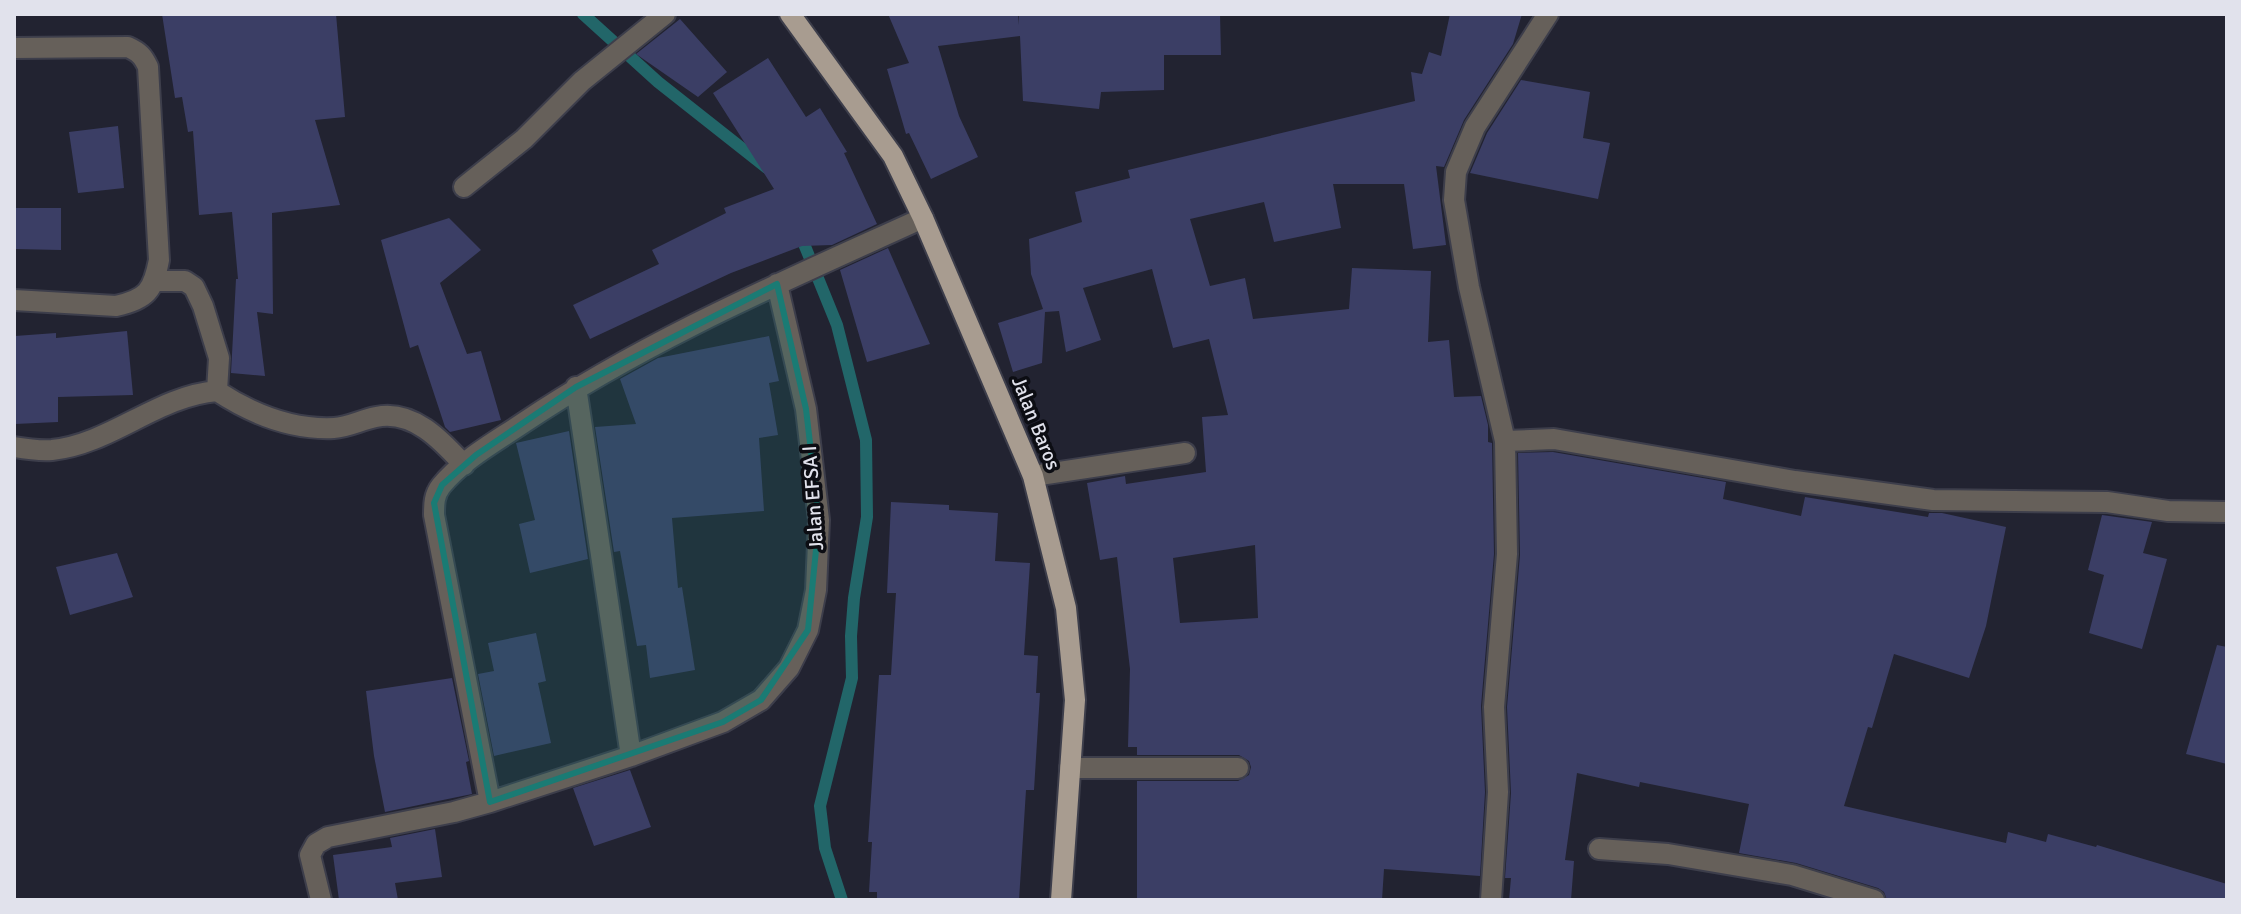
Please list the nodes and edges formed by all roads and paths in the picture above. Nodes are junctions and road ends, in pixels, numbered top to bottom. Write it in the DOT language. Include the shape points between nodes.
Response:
graph roads {
  1 [pos="665,14"];
  2 [pos="790,14"];
  3 [pos="1548,14"];
  4 [pos="14,48"];
  5 [pos="464,187"];
  6 [pos="923,218"];
  7 [pos="155,281"];
  8 [pos="784,281"];
  9 [pos="14,300"];
  10 [pos="576,387"];
  11 [pos="217,391"];
  12 [pos="1505,441"];
  13 [pos="14,447"];
  14 [pos="1185,453"];
  15 [pos="464,465"];
  16 [pos="1033,476"];
  17 [pos="2227,512"];
  18 [pos="631,756"];
  19 [pos="1070,768"];
  20 [pos="1238,768"];
  21 [pos="490,802"];
  22 [pos="1599,849"];
  23 [pos="321,900"];
  24 [pos="1061,900"];
  25 [pos="1491,900"];
  26 [pos="1874,900"];
  1 -- 5 [label="street"];
  2 -- 6 [label="main road, Jalan Baros" via="893,156"];
  3 -- 12 [label="street" via="1475,127 1456,172 1454,200 1469,287"];
  4 -- 7 [label="street" via="128,47 144,58 159,260"];
  6 -- 8 [label="street"];
  6 -- 16 [label="main road, Jalan Baros"];
  7 -- 9 [label="street" via="140,298 116,306"];
  7 -- 11 [label="street" via="185,281 194,287 219,358"];
  8 -- 10 [label="street"];
  8 -- 18 [label="street, Jalan EFSA I" via="819,520 808,630 789,668 761,700 723,722"];
  10 -- 15 [label="street"];
  10 -- 18 [label="street"];
  11 -- 13 [label="street" via="182,397 65,448"];
  11 -- 15 [label="street" via="252,411 298,426 335,428 390,415 405,419 437,436"];
  12 -- 17 [label="street" via="1554,439 1933,500 2107,502"];
  12 -- 25 [label="street" via="1507,554 1494,707 1498,792"];
  14 -- 16 [label="street"];
  15 -- 21 [label="street" via="437,493 434,515"];
  16 -- 19 [label="main road, Jalan Baros" via="1066,608 1075,700"];
  18 -- 21 [label="street, Jalan EFSA I"];
  19 -- 20 [label="street"];
  19 -- 24 [label="main road, Jalan Baros"];
  21 -- 23 [label="street, Jalan EFSA I" via="328,837 310,855"];
  22 -- 26 [label="street" via="1668,854 1792,875"];
}
